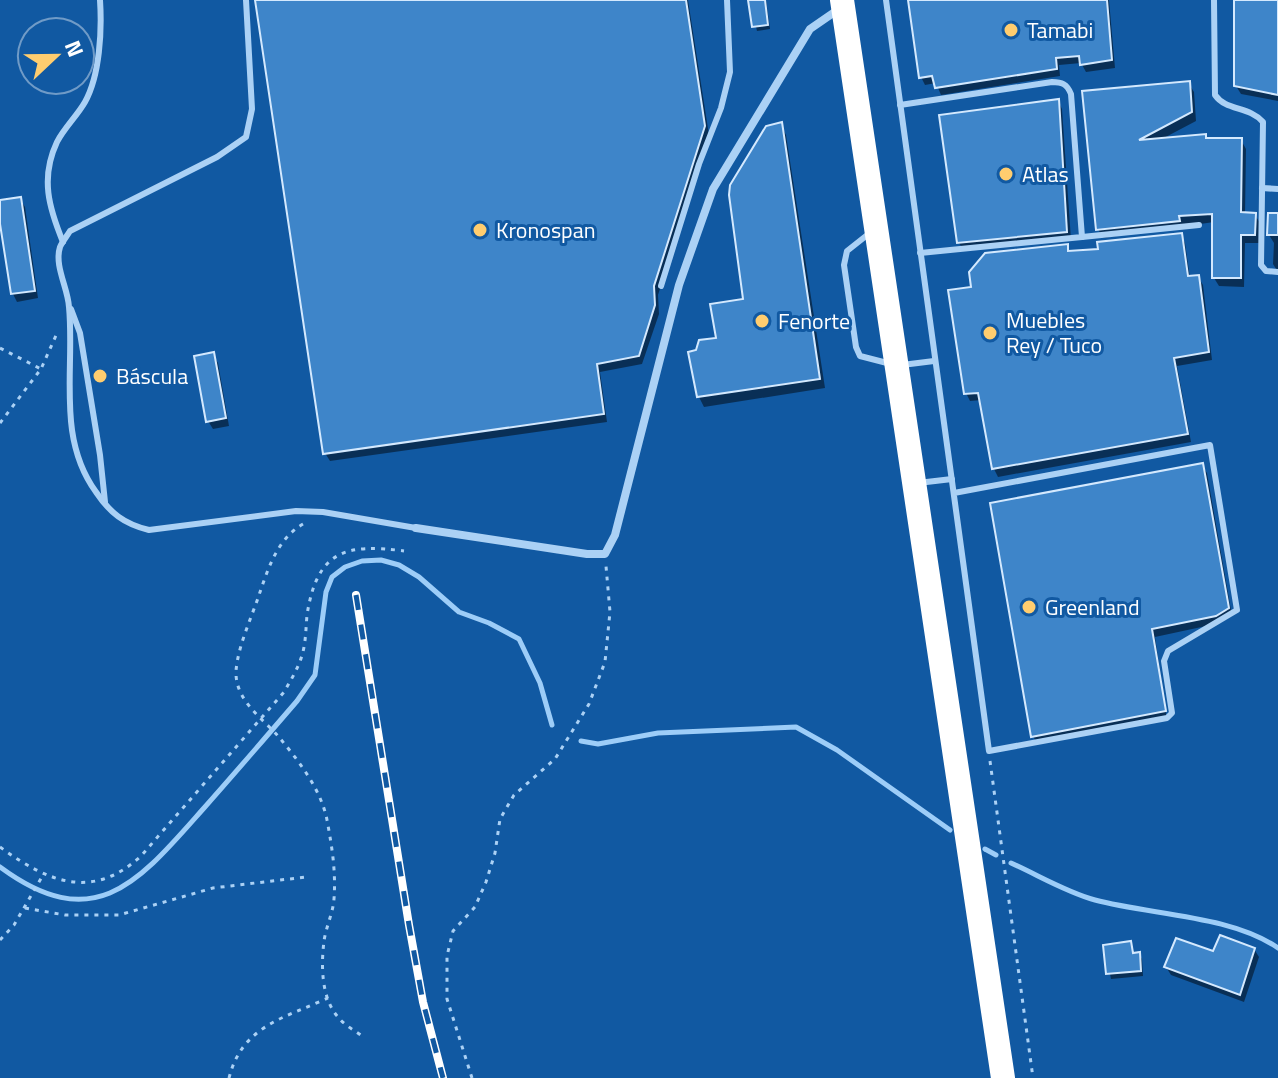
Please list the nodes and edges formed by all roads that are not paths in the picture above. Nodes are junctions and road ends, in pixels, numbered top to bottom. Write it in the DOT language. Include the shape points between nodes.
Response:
graph roads {
  1 [pos="100,0"];
  2 [pos="246,0"];
  3 [pos="727,0"];
  4 [pos="886,0"];
  5 [pos="1214,0"];
  6 [pos="842,4"];
  7 [pos="900,105"];
  8 [pos="1262,188"];
  9 [pos="1278,189"];
  10 [pos="1199,225"];
  11 [pos="877,227"];
  12 [pos="1082,237"];
  13 [pos="63,242"];
  14 [pos="920,253"];
  15 [pos="1278,272"];
  16 [pos="661,286"];
  17 [pos="69,306"];
  18 [pos="934,361"];
  19 [pos="897,365"];
  20 [pos="952,479"];
  21 [pos="914,484"];
  22 [pos="954,493"];
  23 [pos="105,505"];
  24 [pos="416,528"];
  25 [pos="1003,1078"];
  1 -- 13 [label="lane" via="102,39 87,100 57,142 46,177"];
  2 -- 13 [label="lane" via="252,109 246,137 70,231"];
  3 -- 16 [label="lane" via="730,72"];
  4 -- 7 [label="lane"];
  5 -- 8 [label="lane" via="1215,95 1221,103 1256,114 1263,122"];
  6 -- 11 [label="highway"];
  6 -- 24 [label="street" via="810,29 713,189 679,285 615,535 605,554"];
  7 -- 12 [label="lane" via="1052,82 1068,87"];
  7 -- 14 [label="lane"];
  8 -- 9 [label="lane"];
  8 -- 15 [label="lane" via="1261,265"];
  10 -- 12 [label="lane"];
  11 -- 19 [label="highway"];
  11 -- 19 [label="lane" via="847,251 844,265 860,356"];
  12 -- 14 [label="lane"];
  13 -- 17 [label="lane" via="61,269"];
  14 -- 18 [label="lane"];
  17 -- 23 [label="lane" via="80,333"];
  17 -- 23 [label="lane" via="73,438 79,463"];
  18 -- 19 [label="lane"];
  18 -- 20 [label="lane"];
  19 -- 21 [label="highway"];
  20 -- 21 [label="lane"];
  20 -- 22 [label="lane"];
  21 -- 25 [label="highway"];
  22 -- 22 [label="lane" via="989,751 1167,718 1172,713 1164,661 1168,651 1237,610 1210,445"];
  23 -- 24 [label="lane" via="131,526 149,530 296,511"];
}
